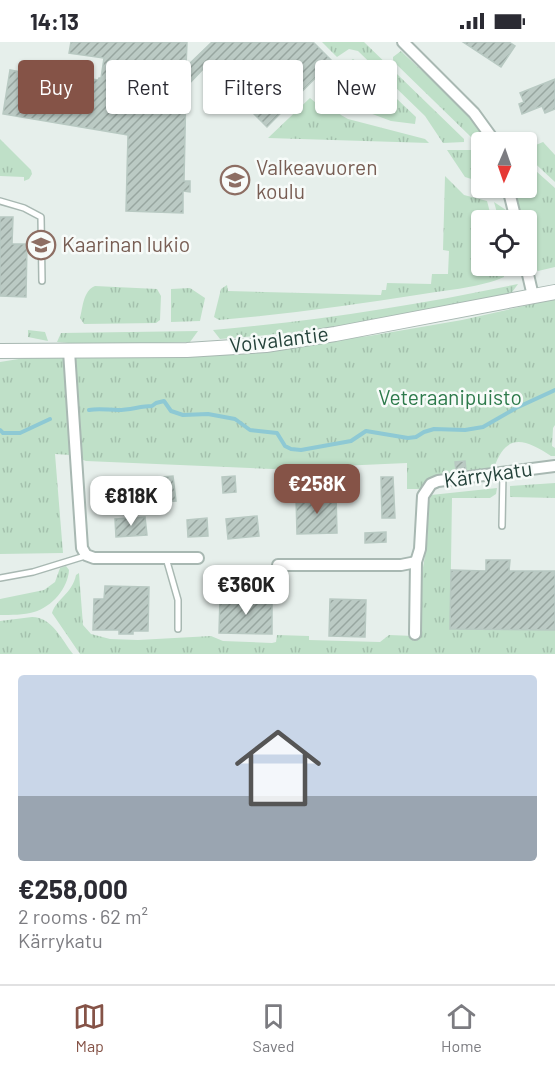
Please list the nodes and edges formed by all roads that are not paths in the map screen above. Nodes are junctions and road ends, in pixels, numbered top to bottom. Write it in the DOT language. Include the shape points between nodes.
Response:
graph roads {
  1 [pos="403,42"];
  2 [pos="413,42"];
  3 [pos="421,58"];
  4 [pos="488,132"];
  5 [pos="0,201"];
  6 [pos="528,276"];
  7 [pos="42,281"];
  8 [pos="555,292"];
  9 [pos="533,296"];
  10 [pos="0,351"];
  11 [pos="69,351"];
  12 [pos="555,466"];
  13 [pos="503,472"];
  14 [pos="502,526"];
  15 [pos="86,555"];
  16 [pos="166,558"];
  17 [pos="198,558"];
  18 [pos="416,561"];
  19 [pos="278,566"];
  20 [pos="0,578"];
  21 [pos="231,581"];
  22 [pos="178,629"];
  23 [pos="415,634"];
  1 -- 3 [label="street"];
  2 -- 3 [label="street"];
  3 -- 4 [label="street"];
  5 -- 7 [label="lane" via="41,217"];
  6 -- 9 [label="street"];
  8 -- 9 [label="street, Voivalantie"];
  9 -- 11 [label="street, Voivalantie" via="266,345"];
  10 -- 11 [label="street, Voivalantie"];
  11 -- 15 [label="street" via="82,548"];
  12 -- 13 [label="street, Kärrykatu"];
  13 -- 14 [label="lane"];
  13 -- 18 [label="street, Kärrykatu" via="431,484 423,496"];
  15 -- 16 [label="street"];
  15 -- 20 [label="lane"];
  16 -- 17 [label="street"];
  16 -- 22 [label="lane" via="178,600"];
  18 -- 19 [label="street" via="401,565"];
  18 -- 23 [label="street, Kärrykatu"];
  19 -- 21 [label="lane" via="261,582"];
}
